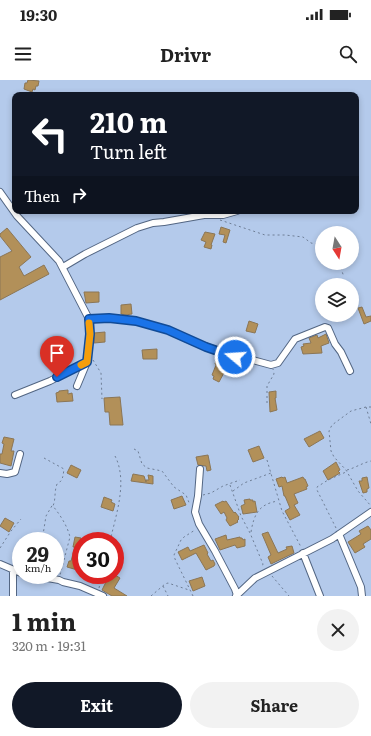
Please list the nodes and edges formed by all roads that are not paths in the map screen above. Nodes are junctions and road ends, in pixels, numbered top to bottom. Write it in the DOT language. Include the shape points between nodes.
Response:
graph roads {
  1 [pos="0,192"];
  2 [pos="12,209"];
  3 [pos="16,214"];
  4 [pos="226,214"];
  5 [pos="63,267"];
  6 [pos="89,319"];
  7 [pos="90,361"];
  8 [pos="350,371"];
  9 [pos="76,386"];
  10 [pos="15,395"];
  11 [pos="20,454"];
  12 [pos="200,469"];
  13 [pos="0,473"];
  14 [pos="371,512"];
  15 [pos="339,534"];
  16 [pos="303,553"];
  17 [pos="0,564"];
  18 [pos="12,570"];
  19 [pos="64,582"];
  20 [pos="13,584"];
  21 [pos="100,594"];
  22 [pos="13,596"];
  23 [pos="236,596"];
  24 [pos="320,596"];
  25 [pos="362,596"];
  1 -- 2 [label="street"];
  3 -- 5 [label="street"];
  4 -- 5 [label="street" via="204,215 137,228"];
  5 -- 6 [label="street"];
  6 -- 7 [label="street"];
  6 -- 8 [label="street" via="136,321 168,330 223,353 271,365 278,363 295,339 325,327 342,352"];
  7 -- 9 [label="street"];
  7 -- 10 [label="street"];
  11 -- 13 [label="street" via="15,472"];
  12 -- 23 [label="street" via="195,512"];
  14 -- 15 [label="street"];
  15 -- 16 [label="street"];
  15 -- 25 [label="street" via="361,587"];
  16 -- 23 [label="street" via="258,576"];
  16 -- 24 [label="street"];
  17 -- 18 [label="street"];
  19 -- 21 [label="street"];
  20 -- 22 [label="street"];
}
